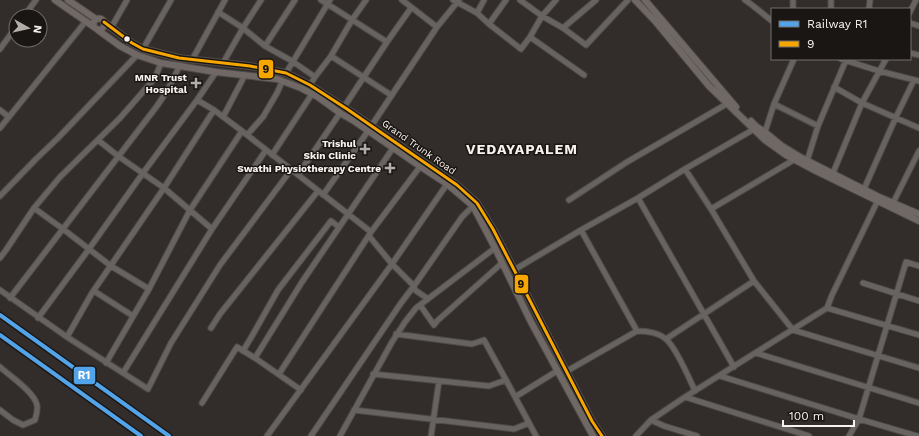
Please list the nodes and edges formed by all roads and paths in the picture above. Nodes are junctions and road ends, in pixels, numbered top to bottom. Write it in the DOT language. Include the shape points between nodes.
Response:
graph roads {
  1 [pos="55,0"];
  2 [pos="68,0"];
  3 [pos="127,0"];
  4 [pos="171,0"];
  5 [pos="225,0"];
  6 [pos="261,0"];
  7 [pos="295,0"];
  8 [pos="321,0"];
  9 [pos="366,0"];
  10 [pos="402,0"];
  11 [pos="484,0"];
  12 [pos="506,0"];
  13 [pos="520,0"];
  14 [pos="556,0"];
  15 [pos="596,0"];
  16 [pos="628,0"];
  17 [pos="635,0"];
  18 [pos="645,0"];
  19 [pos="744,0"];
  20 [pos="915,0"];
  21 [pos="456,1"];
  22 [pos="76,2"];
  23 [pos="329,2"];
  24 [pos="752,2"];
  25 [pos="411,8"];
  26 [pos="911,10"];
  27 [pos="218,12"];
  28 [pos="477,13"];
  29 [pos="542,16"];
  30 [pos="96,19"];
  31 [pos="352,20"];
  32 [pos="771,20"];
  33 [pos="86,21"];
  34 [pos="104,22"];
  35 [pos="489,24"];
  36 [pos="437,27"];
  37 [pos="96,28"];
  38 [pos="111,28"];
  39 [pos="244,28"];
  40 [pos="564,28"];
  41 [pos="530,37"];
  42 [pos="8,38"];
  43 [pos="387,42"];
  44 [pos="265,46"];
  45 [pos="0,49"];
  46 [pos="143,49"];
  47 [pos="136,55"];
  48 [pos="331,56"];
  49 [pos="192,60"];
  50 [pos="794,60"];
  51 [pos="844,60"];
  52 [pos="865,60"];
  53 [pos="885,60"];
  54 [pos="292,61"];
  55 [pos="161,63"];
  56 [pos="223,63"];
  57 [pos="180,65"];
  58 [pos="864,66"];
  59 [pos="879,71"];
  60 [pos="216,72"];
  61 [pos="286,73"];
  62 [pos="245,75"];
  63 [pos="584,75"];
  64 [pos="315,77"];
  65 [pos="364,77"];
  66 [pos="917,80"];
  67 [pos="282,82"];
  68 [pos="310,85"];
  69 [pos="834,87"];
  70 [pos="312,94"];
  71 [pos="391,95"];
  72 [pos="197,100"];
  73 [pos="729,103"];
  74 [pos="862,103"];
  75 [pos="774,104"];
  76 [pos="344,107"];
  77 [pos="0,110"];
  78 [pos="214,110"];
  79 [pos="340,113"];
  80 [pos="9,117"];
  81 [pos="223,117"];
  82 [pos="896,117"];
  83 [pos="818,126"];
  84 [pos="0,128"];
  85 [pos="369,128"];
  86 [pos="755,128"];
  87 [pos="919,128"];
  88 [pos="242,131"];
  89 [pos="765,132"];
  90 [pos="247,135"];
  91 [pos="98,140"];
  92 [pos="392,148"];
  93 [pos="266,150"];
  94 [pos="919,151"];
  95 [pos="272,155"];
  96 [pos="118,156"];
  97 [pos="797,158"];
  98 [pos="807,161"];
  99 [pos="422,164"];
  100 [pos="684,169"];
  101 [pos="291,170"];
  102 [pos="142,173"];
  103 [pos="833,173"];
  104 [pos="298,175"];
  105 [pos="447,184"];
  106 [pos="164,188"];
  107 [pos="864,189"];
  108 [pos="318,191"];
  109 [pos="323,195"];
  110 [pos="0,196"];
  111 [pos="638,198"];
  112 [pos="878,199"];
  113 [pos="569,200"];
  114 [pos="893,203"];
  115 [pos="473,206"];
  116 [pos="34,208"];
  117 [pos="711,209"];
  118 [pos="190,210"];
  119 [pos="348,214"];
  120 [pos="919,214"];
  121 [pos="919,221"];
  122 [pos="339,227"];
  123 [pos="63,229"];
  124 [pos="212,229"];
  125 [pos="581,230"];
  126 [pos="370,234"];
  127 [pos="0,246"];
  128 [pos="495,248"];
  129 [pos="89,249"];
  130 [pos="6,250"];
  131 [pos="0,258"];
  132 [pos="502,263"];
  133 [pos="392,264"];
  134 [pos="111,266"];
  135 [pos="919,266"];
  136 [pos="514,270"];
  137 [pos="754,281"];
  138 [pos="863,283"];
  139 [pos="414,286"];
  140 [pos="148,289"];
  141 [pos="0,290"];
  142 [pos="94,291"];
  143 [pos="896,294"];
  144 [pos="10,298"];
  145 [pos="428,300"];
  146 [pos="919,301"];
  147 [pos="420,305"];
  148 [pos="827,308"];
  149 [pos="704,314"];
  150 [pos="133,316"];
  151 [pos="38,318"];
  152 [pos="887,325"];
  153 [pos="211,328"];
  154 [pos="793,330"];
  155 [pos="637,331"];
  156 [pos="396,334"];
  157 [pos="919,334"];
  158 [pos="67,338"];
  159 [pos="666,339"];
  160 [pos="243,351"];
  161 [pos="756,353"];
  162 [pos="878,356"];
  163 [pos="254,358"];
  164 [pos="562,362"];
  165 [pos="106,363"];
  166 [pos="0,367"];
  167 [pos="734,367"];
  168 [pos="919,368"];
  169 [pos="556,369"];
  170 [pos="123,373"];
  171 [pos="279,374"];
  172 [pos="374,374"];
  173 [pos="568,374"];
  174 [pos="720,376"];
  175 [pos="506,380"];
  176 [pos="439,381"];
  177 [pos="563,381"];
  178 [pos="868,388"];
  179 [pos="301,390"];
  180 [pos="695,391"];
  181 [pos="515,397"];
  182 [pos="685,397"];
  183 [pos="202,403"];
  184 [pos="919,403"];
  185 [pos="0,410"];
  186 [pos="354,410"];
  187 [pos="859,419"];
  188 [pos="434,420"];
  189 [pos="651,420"];
  190 [pos="529,423"];
  191 [pos="267,436"];
  192 [pos="311,436"];
  193 [pos="340,436"];
  194 [pos="431,436"];
  195 [pos="536,436"];
  196 [pos="593,436"];
  197 [pos="602,436"];
  198 [pos="636,436"];
  199 [pos="697,436"];
  200 [pos="809,436"];
  201 [pos="849,436"];
  202 [pos="917,436"];
  1 -- 33 [label="main road"];
  2 -- 22 [label="main road"];
  3 -- 38 [label="street"];
  4 -- 46 [label="street"];
  5 -- 27 [label="street"];
  6 -- 39 [label="street"];
  7 -- 44 [label="street"];
  8 -- 23 [label="street"];
  9 -- 31 [label="street"];
  10 -- 25 [label="street"];
  11 -- 28 [label="street"];
  12 -- 35 [label="street"];
  13 -- 29 [label="street"];
  14 -- 29 [label="street"];
  15 -- 40 [label="street"];
  16 -- 40 [label="street" via="586,45"];
  17 -- 73 [label="main road" via="709,86"];
  18 -- 73 [label="main road"];
  19 -- 24 [label="street"];
  20 -- 26 [label="street"];
  21 -- 28 [label="street"];
  21 -- 36 [label="street"];
  22 -- 30 [label="main road"];
  23 -- 31 [label="street"];
  23 -- 54 [label="street"];
  24 -- 32 [label="street"];
  25 -- 36 [label="street"];
  25 -- 43 [label="street"];
  27 -- 39 [label="street"];
  27 -- 49 [label="street"];
  28 -- 35 [label="street"];
  29 -- 40 [label="street"];
  29 -- 41 [label="street"];
  30 -- 34 [label="main road" via="100,18"];
  30 -- 37 [label="main road" via="93,23"];
  31 -- 43 [label="street"];
  31 -- 48 [label="street"];
  33 -- 37 [label="main road"];
  33 -- 80 [label="street"];
  34 -- 37 [label="main road" via="103,28"];
  34 -- 38 [label="main road, Grand Trunk Road"];
  35 -- 41 [label="street" via="522,49"];
  36 -- 71 [label="street"];
  37 -- 47 [label="main road"];
  38 -- 46 [label="main road, Grand Trunk Road"];
  39 -- 44 [label="street"];
  39 -- 56 [label="street"];
  41 -- 63 [label="street"];
  42 -- 45 [label="street"];
  43 -- 65 [label="street"];
  44 -- 54 [label="street"];
  46 -- 49 [label="main road, Grand Trunk Road"];
  47 -- 55 [label="main road"];
  47 -- 110 [label="street"];
  48 -- 64 [label="street"];
  48 -- 65 [label="street"];
  49 -- 56 [label="main road, Grand Trunk Road"];
  50 -- 75 [label="street"];
  51 -- 58 [label="street"];
  51 -- 69 [label="street"];
  52 -- 58 [label="street"];
  53 -- 59 [label="street"];
  54 -- 61 [label="street"];
  54 -- 64 [label="street"];
  55 -- 57 [label="main road"];
  55 -- 91 [label="street" via="155,78"];
  56 -- 61 [label="main road, Grand Trunk Road"];
  57 -- 60 [label="main road"];
  57 -- 96 [label="street" via="157,106"];
  58 -- 59 [label="street"];
  59 -- 66 [label="street"];
  59 -- 74 [label="street"];
  60 -- 62 [label="main road"];
  60 -- 72 [label="street"];
  61 -- 68 [label="main road, Grand Trunk Road"];
  62 -- 67 [label="main road" via="277,79"];
  62 -- 81 [label="street"];
  64 -- 68 [label="street"];
  65 -- 71 [label="street"];
  65 -- 76 [label="street"];
  66 -- 82 [label="street"];
  67 -- 70 [label="main road"];
  67 -- 90 [label="street" via="263,117"];
  68 -- 76 [label="main road, Grand Trunk Road"];
  69 -- 74 [label="street"];
  69 -- 83 [label="street"];
  70 -- 79 [label="main road"];
  70 -- 95 [label="street"];
  71 -- 85 [label="street"];
  72 -- 78 [label="street"];
  72 -- 102 [label="street"];
  73 -- 86 [label="main road"];
  73 -- 113 [label="street" via="627,162"];
  74 -- 82 [label="street"];
  74 -- 103 [label="street"];
  75 -- 83 [label="street"];
  75 -- 89 [label="street"];
  76 -- 85 [label="main road, Grand Trunk Road"];
  77 -- 80 [label="street"];
  78 -- 81 [label="street"];
  78 -- 106 [label="street"];
  79 -- 85 [label="main road"];
  79 -- 104 [label="street"];
  80 -- 84 [label="street"];
  81 -- 88 [label="street"];
  82 -- 87 [label="street"];
  82 -- 107 [label="street"];
  83 -- 98 [label="street"];
  85 -- 92 [label="main road"];
  85 -- 99 [label="main road, Grand Trunk Road"];
  85 -- 109 [label="street"];
  86 -- 89 [label="main road"];
  86 -- 97 [label="main road" via="765,140 786,155"];
  86 -- 100 [label="street"];
  88 -- 90 [label="street"];
  88 -- 118 [label="street"];
  89 -- 97 [label="main road"];
  90 -- 93 [label="street"];
  91 -- 96 [label="street"];
  91 -- 116 [label="street" via="60,177"];
  92 -- 99 [label="main road"];
  92 -- 119 [label="street"];
  93 -- 95 [label="street"];
  93 -- 124 [label="street"];
  94 -- 114 [label="street"];
  95 -- 101 [label="street"];
  96 -- 102 [label="street"];
  96 -- 123 [label="street"];
  97 -- 98 [label="main road"];
  97 -- 112 [label="main road"];
  97 -- 117 [label="street"];
  98 -- 103 [label="main road"];
  99 -- 105 [label="main road"];
  99 -- 126 [label="street"];
  99 -- 136 [label="main road, Grand Trunk Road" via="457,185 477,202"];
  100 -- 111 [label="street"];
  100 -- 117 [label="street"];
  101 -- 104 [label="street"];
  101 -- 170 [label="street" via="220,265 171,343 148,389"];
  102 -- 106 [label="street"];
  102 -- 129 [label="street"];
  103 -- 107 [label="main road"];
  104 -- 108 [label="street"];
  105 -- 115 [label="main road"];
  105 -- 133 [label="street"];
  106 -- 118 [label="street"];
  106 -- 134 [label="street"];
  107 -- 112 [label="main road"];
  108 -- 109 [label="street"];
  108 -- 153 [label="street"];
  109 -- 119 [label="street"];
  111 -- 125 [label="street"];
  111 -- 149 [label="street"];
  112 -- 114 [label="main road"];
  112 -- 121 [label="main road"];
  112 -- 148 [label="street"];
  114 -- 120 [label="main road"];
  115 -- 128 [label="main road"];
  115 -- 139 [label="street" via="462,216"];
  116 -- 123 [label="street"];
  116 -- 130 [label="street"];
  117 -- 137 [label="street"];
  118 -- 124 [label="street"];
  118 -- 140 [label="street"];
  119 -- 122 [label="street"];
  119 -- 126 [label="street"];
  122 -- 160 [label="street" via="331,221 278,290"];
  122 -- 163 [label="street"];
  123 -- 129 [label="street"];
  123 -- 144 [label="street"];
  124 -- 170 [label="street"];
  125 -- 136 [label="street"];
  125 -- 155 [label="street"];
  126 -- 133 [label="street"];
  126 -- 171 [label="street"];
  127 -- 130 [label="street"];
  128 -- 132 [label="main road"];
  128 -- 145 [label="street"];
  129 -- 134 [label="street"];
  129 -- 151 [label="street"];
  130 -- 131 [label="street"];
  132 -- 147 [label="street" via="434,325"];
  132 -- 169 [label="main road"];
  133 -- 139 [label="street"];
  133 -- 179 [label="street"];
  134 -- 140 [label="street"];
  134 -- 142 [label="street"];
  135 -- 143 [label="street" via="906,262"];
  136 -- 164 [label="main road, Grand Trunk Road"];
  137 -- 149 [label="street"];
  137 -- 154 [label="street"];
  138 -- 143 [label="street"];
  139 -- 145 [label="street" via="415,290"];
  139 -- 192 [label="street"];
  140 -- 150 [label="street"];
  141 -- 144 [label="street"];
  142 -- 150 [label="street"];
  142 -- 158 [label="street"];
  143 -- 146 [label="street"];
  143 -- 152 [label="street"];
  144 -- 151 [label="street"];
  145 -- 147 [label="street"];
  147 -- 156 [label="street"];
  148 -- 152 [label="street"];
  148 -- 154 [label="street"];
  149 -- 159 [label="street"];
  149 -- 167 [label="street"];
  150 -- 165 [label="street"];
  151 -- 158 [label="street"];
  152 -- 157 [label="street"];
  152 -- 162 [label="street"];
  154 -- 161 [label="street"];
  154 -- 162 [label="street"];
  155 -- 159 [label="street" via="649,331"];
  155 -- 173 [label="street"];
  156 -- 172 [label="street"];
  156 -- 175 [label="street" via="472,344 484,340"];
  158 -- 165 [label="street"];
  159 -- 180 [label="street"];
  160 -- 163 [label="street"];
  160 -- 183 [label="street" via="237,347"];
  161 -- 167 [label="street"];
  161 -- 178 [label="street"];
  162 -- 168 [label="street"];
  162 -- 178 [label="street"];
  163 -- 171 [label="street"];
  164 -- 169 [label="main road"];
  164 -- 173 [label="main road, Grand Trunk Road"];
  165 -- 170 [label="street"];
  166 -- 185 [label="street" via="27,390 38,406 35,420 23,425"];
  167 -- 174 [label="street"];
  169 -- 177 [label="main road"];
  169 -- 181 [label="street"];
  171 -- 179 [label="street"];
  172 -- 176 [label="street"];
  172 -- 186 [label="street"];
  173 -- 177 [label="main road"];
  173 -- 197 [label="main road, Grand Trunk Road"];
  174 -- 180 [label="street"];
  174 -- 187 [label="street"];
  175 -- 176 [label="street" via="489,386"];
  175 -- 181 [label="street"];
  176 -- 188 [label="street"];
  177 -- 196 [label="main road"];
  178 -- 184 [label="street"];
  178 -- 187 [label="street"];
  179 -- 191 [label="street"];
  180 -- 182 [label="street"];
  181 -- 190 [label="street"];
  182 -- 189 [label="street"];
  182 -- 200 [label="street"];
  186 -- 188 [label="street"];
  186 -- 193 [label="street"];
  187 -- 201 [label="street"];
  187 -- 202 [label="street"];
  188 -- 190 [label="street" via="514,429"];
  188 -- 194 [label="street"];
  189 -- 198 [label="street"];
  189 -- 199 [label="street"];
  190 -- 195 [label="street"];
}
